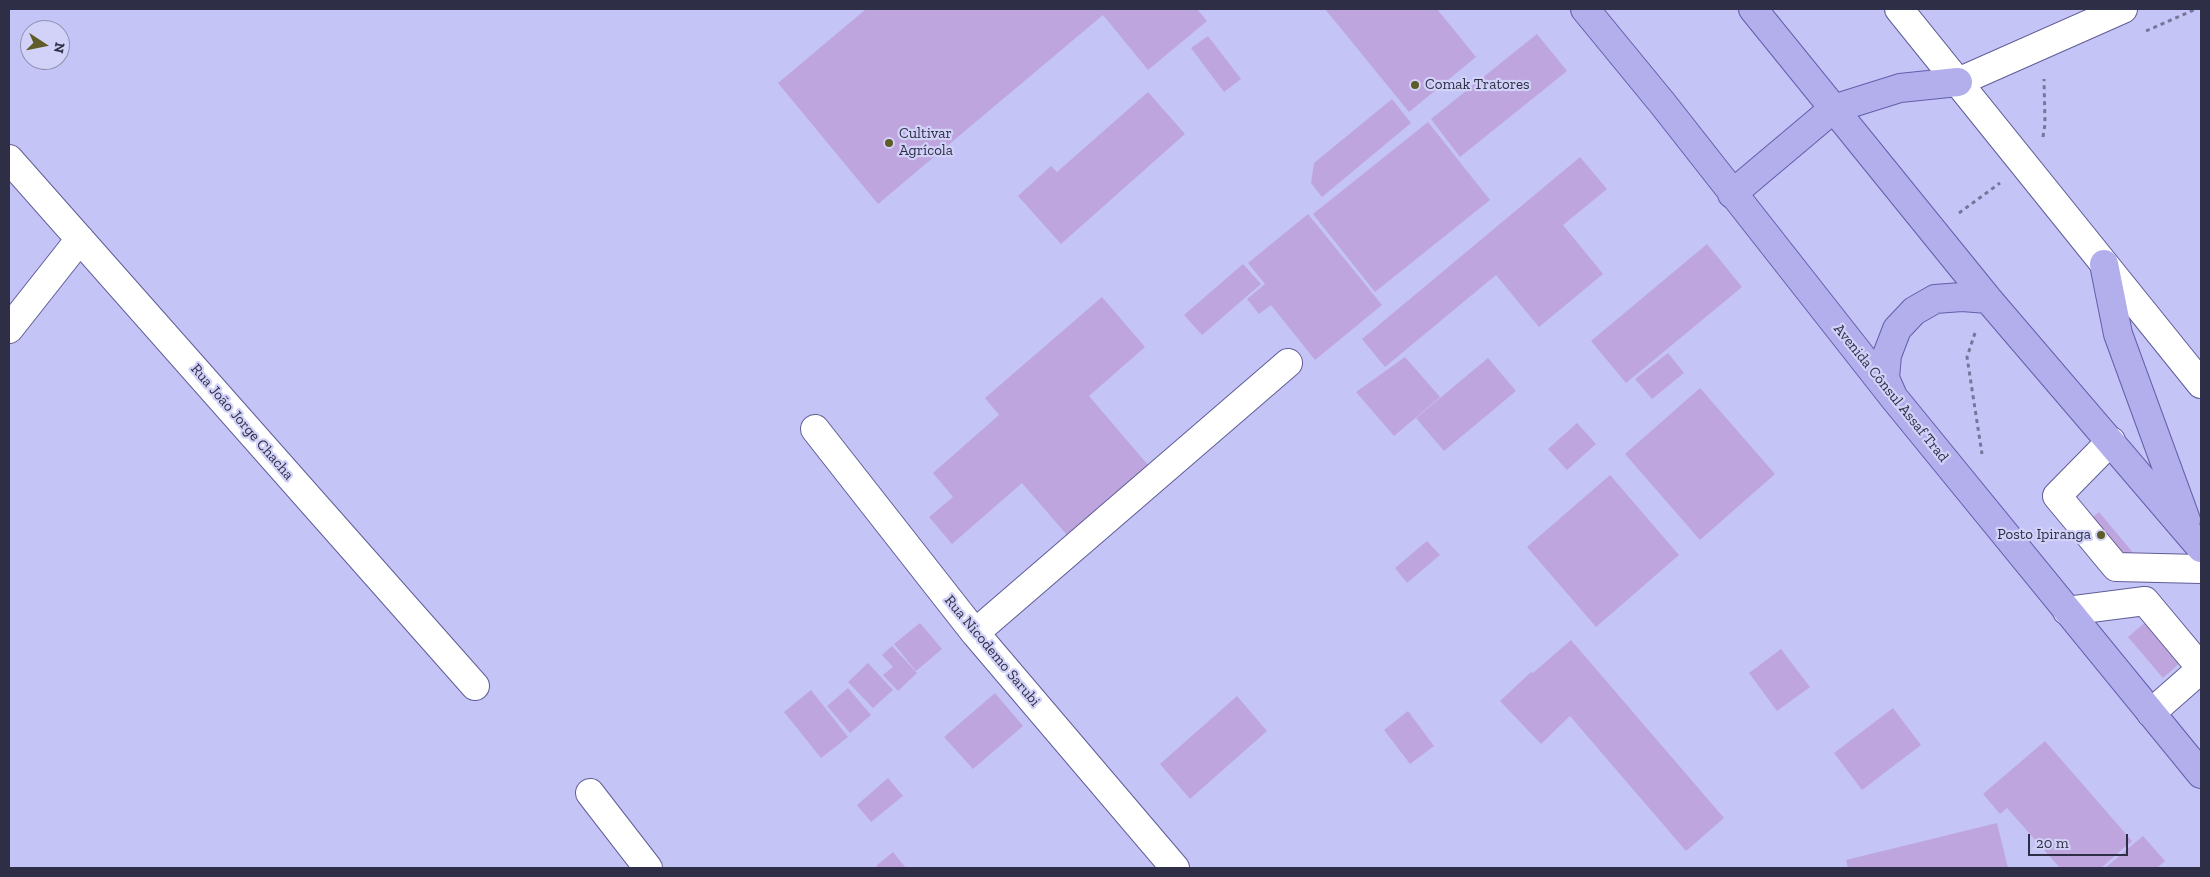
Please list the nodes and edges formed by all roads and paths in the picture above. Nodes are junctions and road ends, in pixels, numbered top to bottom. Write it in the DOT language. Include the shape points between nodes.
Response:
graph roads {
  1 [pos="1585,9"];
  2 [pos="1753,9"];
  3 [pos="1899,9"];
  4 [pos="2123,9"];
  5 [pos="2196,9"];
  6 [pos="2144,31"];
  7 [pos="2050,74"];
  8 [pos="1958,82"];
  9 [pos="1833,109"];
  10 [pos="9,159"];
  11 [pos="2024,165"];
  12 [pos="1732,194"];
  13 [pos="1934,232"];
  14 [pos="80,239"];
  15 [pos="2104,264"];
  16 [pos="1988,299"];
  17 [pos="9,329"];
  18 [pos="1288,363"];
  19 [pos="2201,384"];
  20 [pos="1894,398"];
  21 [pos="815,428"];
  22 [pos="2111,441"];
  23 [pos="2197,542"];
  24 [pos="2201,569"];
  25 [pos="2068,611"];
  26 [pos="975,633"];
  27 [pos="2197,673"];
  28 [pos="475,686"];
  29 [pos="2151,713"];
  30 [pos="2201,774"];
  31 [pos="590,793"];
  32 [pos="648,868"];
  33 [pos="1175,868"];
  1 -- 12 [label="main road, Avenida Cônsul Assaf Trad"];
  2 -- 9 [label="main road"];
  3 -- 8 [label="street"];
  4 -- 8 [label="street"];
  5 -- 6 [label="path"];
  7 -- 11 [label="path" via="2043,79 2045,124 2042,139"];
  8 -- 9 [label="main road" via="1900,88"];
  8 -- 11 [label="street"];
  9 -- 12 [label="main road"];
  9 -- 13 [label="main road"];
  10 -- 14 [label="street, Rua João Jorge Chacha"];
  11 -- 13 [label="path"];
  11 -- 15 [label="street"];
  12 -- 20 [label="main road, Avenida Cônsul Assaf Trad"];
  13 -- 16 [label="main road"];
  14 -- 17 [label="street"];
  14 -- 28 [label="street, Rua João Jorge Chacha"];
  15 -- 19 [label="street"];
  15 -- 23 [label="main road" via="2118,334"];
  16 -- 20 [label="main road" via="1962,296 1935,299 1914,311 1897,329 1887,355 1885,378"];
  16 -- 22 [label="main road"];
  18 -- 26 [label="street"];
  20 -- 25 [label="main road, Avenida Cônsul Assaf Trad"];
  21 -- 26 [label="street, Rua Nicodemo Sarubi"];
  22 -- 23 [label="main road"];
  22 -- 24 [label="street" via="2057,496 2116,567"];
  25 -- 27 [label="street" via="2145,601"];
  25 -- 29 [label="main road, Avenida Cônsul Assaf Trad"];
  26 -- 33 [label="street, Rua Nicodemo Sarubi"];
  27 -- 29 [label="street"];
  29 -- 30 [label="main road, Avenida Cônsul Assaf Trad"];
  31 -- 32 [label="street"];
}
